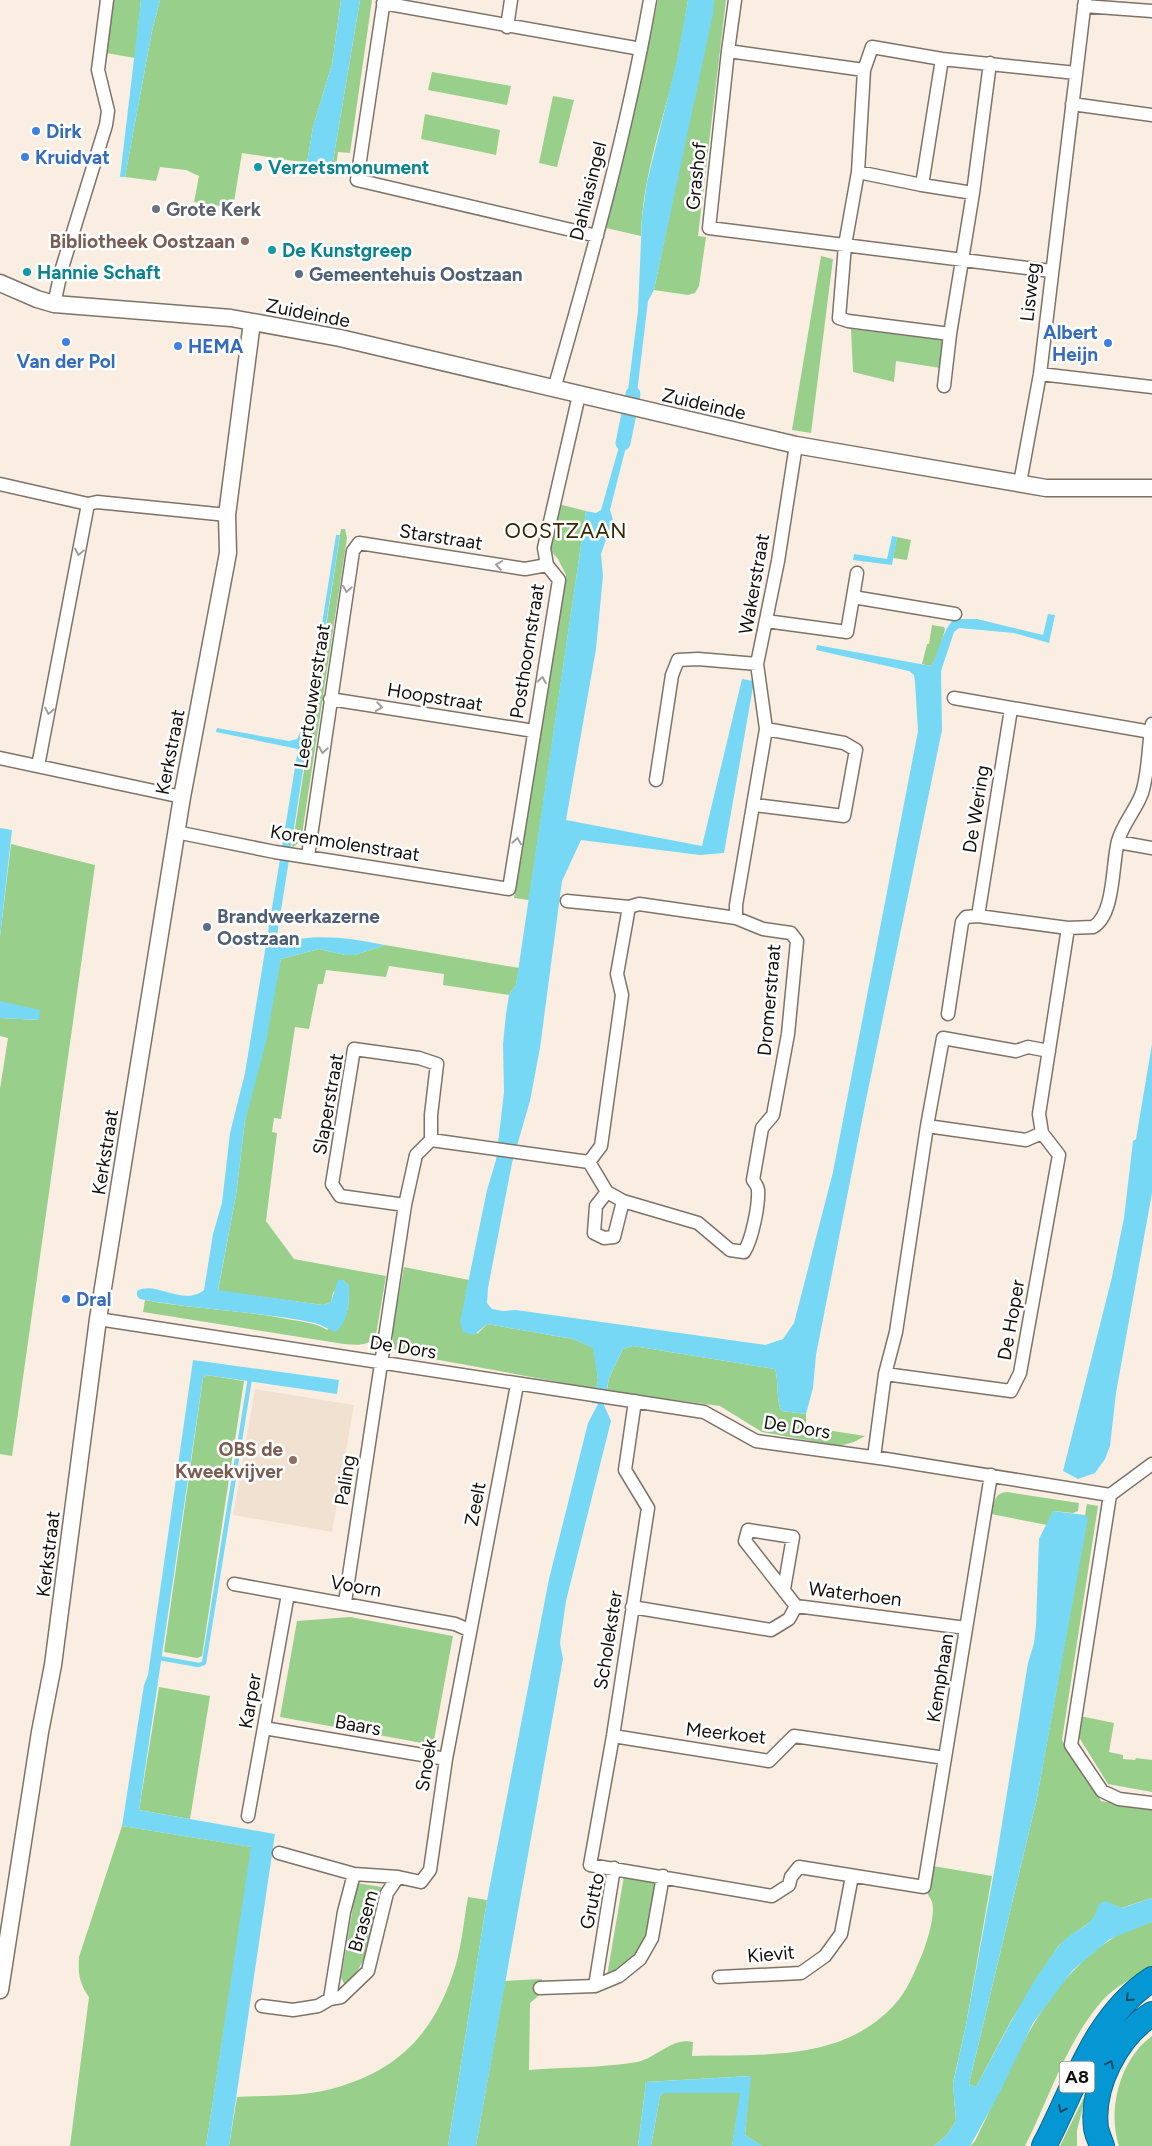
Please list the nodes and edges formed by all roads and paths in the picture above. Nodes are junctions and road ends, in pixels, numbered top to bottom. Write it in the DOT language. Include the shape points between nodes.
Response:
graph roads {
  1 [pos="107,0"];
  2 [pos="512,0"];
  3 [pos="650,0"];
  4 [pos="736,0"];
  5 [pos="384,1"];
  6 [pos="1085,3"];
  7 [pos="1152,11"];
  8 [pos="507,27"];
  9 [pos="641,49"];
  10 [pos="728,52"];
  11 [pos="942,59"];
  12 [pos="990,63"];
  13 [pos="864,70"];
  14 [pos="1076,73"];
  15 [pos="1072,104"];
  16 [pos="1152,115"];
  17 [pos="858,172"];
  18 [pos="922,185"];
  19 [pos="973,193"];
  20 [pos="597,236"];
  21 [pos="845,245"];
  22 [pos="963,261"];
  23 [pos="1051,271"];
  24 [pos="0,282"];
  25 [pos="54,304"];
  26 [pos="252,322"];
  27 [pos="950,334"];
  28 [pos="1040,374"];
  29 [pos="944,386"];
  30 [pos="1152,387"];
  31 [pos="554,389"];
  32 [pos="579,395"];
  33 [pos="796,445"];
  34 [pos="1020,483"];
  35 [pos="0,484"];
  36 [pos="1152,488"];
  37 [pos="88,504"];
  38 [pos="227,516"];
  39 [pos="359,543"];
  40 [pos="547,565"];
  41 [pos="857,573"];
  42 [pos="853,597"];
  43 [pos="955,614"];
  44 [pos="766,621"];
  45 [pos="758,664"];
  46 [pos="954,698"];
  47 [pos="330,699"];
  48 [pos="1011,709"];
  49 [pos="1151,728"];
  50 [pos="766,729"];
  51 [pos="534,731"];
  52 [pos="0,758"];
  53 [pos="38,766"];
  54 [pos="656,780"];
  55 [pos="182,797"];
  56 [pos="754,805"];
  57 [pos="176,832"];
  58 [pos="1118,842"];
  59 [pos="1152,848"];
  60 [pos="308,856"];
  61 [pos="510,889"];
  62 [pos="567,901"];
  63 [pos="629,906"];
  64 [pos="978,916"];
  65 [pos="736,918"];
  66 [pos="1068,928"];
  67 [pos="948,1014"];
  68 [pos="1049,1050"];
  69 [pos="926,1126"];
  70 [pos="1042,1133"];
  71 [pos="431,1140"];
  72 [pos="588,1162"];
  73 [pos="607,1192"];
  74 [pos="623,1201"];
  75 [pos="405,1206"];
  76 [pos="98,1319"];
  77 [pos="382,1363"];
  78 [pos="885,1374"];
  79 [pos="517,1385"];
  80 [pos="635,1401"];
  81 [pos="874,1457"];
  82 [pos="1152,1464"];
  83 [pos="991,1475"];
  84 [pos="1110,1495"];
  85 [pos="234,1584"];
  86 [pos="784,1589"];
  87 [pos="288,1594"];
  88 [pos="345,1602"];
  89 [pos="796,1606"];
  90 [pos="632,1607"];
  91 [pos="966,1628"];
  92 [pos="469,1630"];
  93 [pos="264,1728"];
  94 [pos="613,1736"];
  95 [pos="946,1758"];
  96 [pos="446,1759"];
  97 [pos="1152,1803"];
  98 [pos="248,1816"];
  99 [pos="280,1853"];
  100 [pos="614,1868"];
  101 [pos="354,1874"];
  102 [pos="398,1876"];
  103 [pos="663,1876"];
  104 [pos="852,1876"];
  105 [pos="718,1977"];
  106 [pos="1152,1979"];
  107 [pos="596,1986"];
  108 [pos="540,1988"];
  109 [pos="0,1990"];
  110 [pos="330,1999"];
  111 [pos="262,2006"];
  112 [pos="1152,2014"];
  113 [pos="1044,2146"];
  114 [pos="1102,2146"];
  1 -- 25 [label="street" via="98,70 108,111 106,125"];
  2 -- 8 [label="street"];
  3 -- 9 [label="street, Dahliasingel"];
  4 -- 10 [label="street, Grashof"];
  5 -- 8 [label="street"];
  5 -- 20 [label="street" via="357,180"];
  6 -- 7 [label="street, Lisweg"];
  6 -- 14 [label="street, Lisweg"];
  8 -- 9 [label="street"];
  9 -- 20 [label="street, Dahliasingel"];
  10 -- 13 [label="street"];
  10 -- 21 [label="street, Grashof" via="709,228"];
  11 -- 12 [label="street"];
  11 -- 13 [label="street" via="872,46"];
  11 -- 18 [label="street"];
  12 -- 14 [label="street"];
  12 -- 19 [label="street"];
  13 -- 17 [label="street"];
  14 -- 15 [label="street, Lisweg"];
  15 -- 16 [label="street"];
  15 -- 23 [label="street, Lisweg"];
  17 -- 18 [label="street"];
  17 -- 21 [label="street"];
  18 -- 19 [label="street"];
  19 -- 22 [label="street"];
  20 -- 31 [label="street, Dahliasingel"];
  21 -- 22 [label="street, Grashof"];
  21 -- 27 [label="street" via="839,318"];
  22 -- 23 [label="street, Grashof"];
  22 -- 27 [label="street"];
  23 -- 28 [label="street, Lisweg"];
  24 -- 25 [label="street, Zuideinde"];
  25 -- 26 [label="street, Zuideinde" via="187,313"];
  26 -- 31 [label="street, Zuideinde" via="340,338"];
  26 -- 38 [label="street, Kerkstraat"];
  27 -- 29 [label="street"];
  28 -- 30 [label="street"];
  28 -- 34 [label="street, Lisweg"];
  31 -- 32 [label="street, Zuideinde"];
  32 -- 33 [label="street, Zuideinde"];
  32 -- 40 [label="street, Posthoornstraat" via="544,548"];
  33 -- 34 [label="street, Zuideinde"];
  33 -- 44 [label="street, Wakerstraat"];
  34 -- 36 [label="street, Zuideinde" via="1066,490"];
  35 -- 37 [label="street"];
  37 -- 38 [label="street" via="97,502"];
  37 -- 53 [label="street, one-way"];
  38 -- 55 [label="street, Kerkstraat" via="228,553"];
  40 -- 39 [label="street, Starstraat, one-way" via="526,569"];
  39 -- 47 [label="street, Leertouwerstraat, one-way" via="353,551"];
  51 -- 40 [label="street, Posthoornstraat, one-way" via="559,580"];
  41 -- 42 [label="street"];
  42 -- 43 [label="street"];
  42 -- 44 [label="street" via="847,632"];
  44 -- 45 [label="street, Wakerstraat"];
  45 -- 50 [label="street, Wakerstraat"];
  45 -- 54 [label="street" via="678,660 672,675"];
  46 -- 48 [label="street"];
  47 -- 51 [label="street, Hoopstraat, one-way"];
  47 -- 60 [label="street, Leertouwerstraat, one-way"];
  48 -- 49 [label="street"];
  48 -- 64 [label="street, De Wering"];
  49 -- 58 [label="street" via="1143,791 1122,828"];
  50 -- 56 [label="street, Wakerstraat"];
  50 -- 56 [label="street" via="844,743 856,750 844,816"];
  61 -- 51 [label="street, Posthoornstraat, one-way"];
  52 -- 53 [label="street"];
  53 -- 55 [label="street"];
  55 -- 57 [label="street, Kerkstraat"];
  56 -- 65 [label="street, Wakerstraat"];
  57 -- 60 [label="street, Korenmolenstraat"];
  57 -- 76 [label="street, Kerkstraat"];
  58 -- 59 [label="street"];
  58 -- 66 [label="street" via="1112,888 1103,918 1093,927"];
  60 -- 61 [label="street, Korenmolenstraat"];
  62 -- 63 [label="street"];
  63 -- 65 [label="street, Dromerstraat" via="639,904"];
  63 -- 72 [label="street" via="617,974 622,995 601,1146"];
  64 -- 66 [label="street"];
  64 -- 67 [label="street" via="966,917 962,922"];
  65 -- 74 [label="street, Dromerstraat" via="762,929 791,932 797,941 788,1034 773,1115 762,1128 753,1180 758,1189 750,1244 744,1252 730,1250 698,1223"];
  66 -- 68 [label="street"];
  68 -- 69 [label="street" via="1028,1047 1016,1051 943,1038"];
  68 -- 70 [label="street" via="1039,1114"];
  69 -- 70 [label="street" via="1026,1140"];
  69 -- 78 [label="street" via="896,1332"];
  70 -- 78 [label="street, De Hoper" via="1059,1155 1020,1373 1011,1391"];
  71 -- 72 [label="street"];
  71 -- 75 [label="street" via="416,1155"];
  71 -- 75 [label="street, Slaperstraat" via="437,1064 419,1058 354,1049 332,1184 340,1196"];
  72 -- 73 [label="street, Dromerstraat"];
  73 -- 74 [label="street, Dromerstraat"];
  73 -- 74 [label="street" via="596,1206 594,1233 604,1238 614,1237"];
  75 -- 77 [label="street"];
  76 -- 77 [label="street, De Dors"];
  76 -- 109 [label="street, Kerkstraat" via="53,1665"];
  77 -- 79 [label="street, De Dors"];
  77 -- 88 [label="street, Paling"];
  78 -- 81 [label="street"];
  79 -- 80 [label="street, De Dors"];
  79 -- 92 [label="street, Zeelt"];
  80 -- 81 [label="street, De Dors" via="704,1412 756,1441"];
  80 -- 90 [label="street, Scholekster" via="625,1470 648,1508"];
  81 -- 83 [label="street, De Dors"];
  82 -- 84 [label="street"];
  83 -- 84 [label="street, De Dors"];
  83 -- 91 [label="street, Kemphaan"];
  84 -- 97 [label="street" via="1071,1745 1102,1791 1119,1800"];
  85 -- 87 [label="street, Voorn"];
  86 -- 86 [label="street" via="793,1537 748,1530 745,1541"];
  86 -- 89 [label="street"];
  87 -- 88 [label="street, Voorn"];
  87 -- 93 [label="street, Karper"];
  88 -- 92 [label="street, Voorn" via="455,1624"];
  89 -- 90 [label="street, Waterhoen" via="789,1619 771,1630"];
  89 -- 91 [label="street, Waterhoen"];
  90 -- 94 [label="street, Scholekster"];
  91 -- 95 [label="street, Kemphaan"];
  92 -- 96 [label="street, Snoek"];
  93 -- 96 [label="street, Baars"];
  93 -- 98 [label="street, Karper"];
  94 -- 95 [label="street, Meerkoet" via="769,1761 794,1736"];
  94 -- 100 [label="street, Scholekster" via="590,1865"];
  95 -- 104 [label="street, Kemphaan" via="924,1887"];
  96 -- 102 [label="street, Snoek" via="430,1870 420,1882"];
  99 -- 101 [label="street, Brasem"];
  100 -- 103 [label="street, Grutto"];
  100 -- 107 [label="street, Grutto"];
  101 -- 102 [label="street, Brasem"];
  101 -- 110 [label="street, Brasem" via="344,1912"];
  102 -- 110 [label="street, Brasem" via="387,1893 368,1971 340,1997"];
  103 -- 104 [label="street, Grutto" via="772,1896 789,1885 799,1867"];
  103 -- 107 [label="street" via="652,1938 640,1959 619,1976"];
  104 -- 105 [label="street, Kievit" via="841,1934 825,1956 801,1972"];
  106 -- 113 [label="highway, A8, one-way" via="1130,1996 1103,2030 1089,2052"];
  107 -- 108 [label="street"];
  110 -- 111 [label="street, Brasem" via="318,2006 293,2010"];
  114 -- 112 [label="highway, A8, one-way" via="1096,2128 1099,2088 1124,2039"];
}
